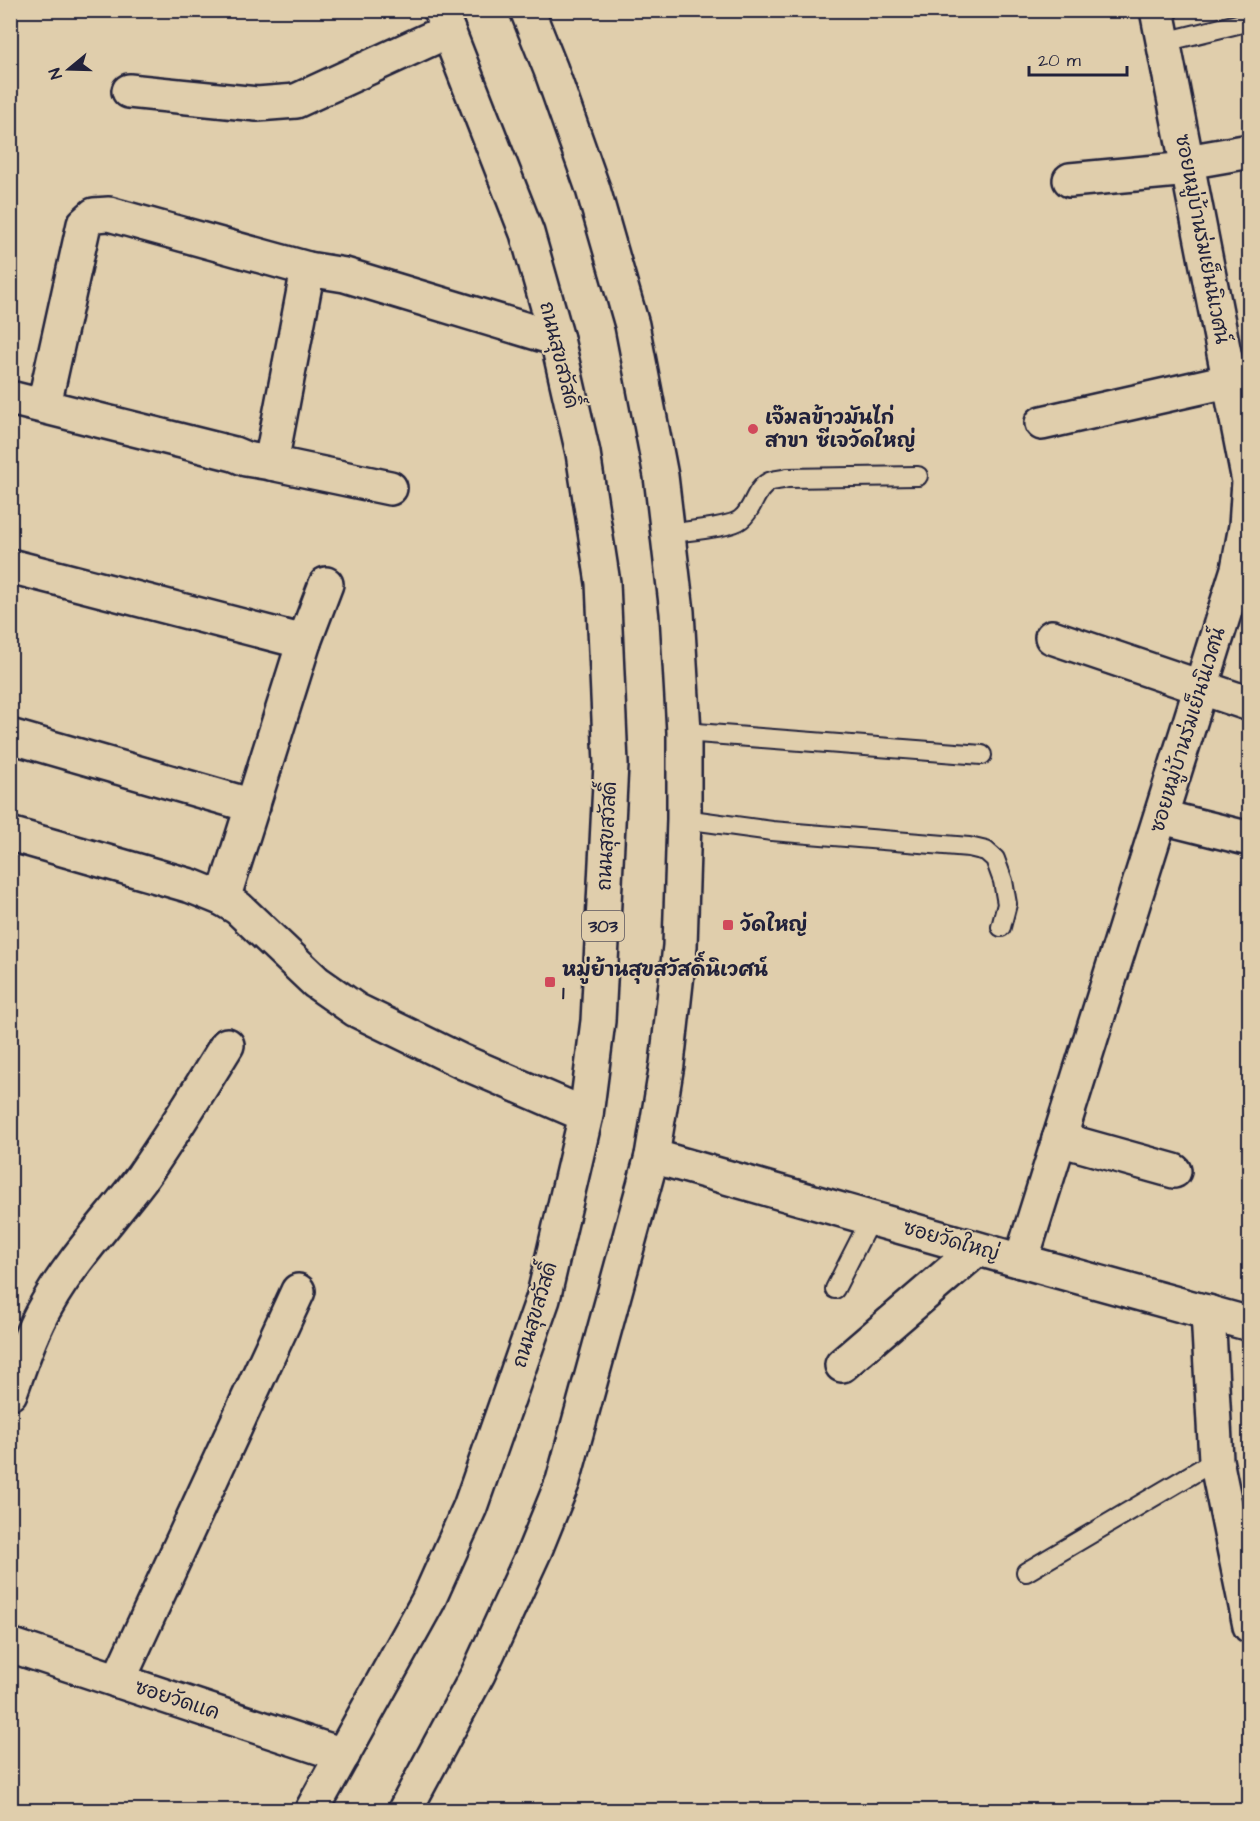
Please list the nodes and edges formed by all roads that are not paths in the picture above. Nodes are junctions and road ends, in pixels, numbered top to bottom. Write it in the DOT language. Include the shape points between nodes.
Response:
graph roads {
  1 [pos="527,10"];
  2 [pos="1157,10"];
  3 [pos="444,21"];
  4 [pos="1250,21"];
  5 [pos="1164,42"];
  6 [pos="129,91"];
  7 [pos="1250,151"];
  8 [pos="1188,165"];
  9 [pos="1070,180"];
  10 [pos="308,269"];
  11 [pos="557,339"];
  12 [pos="1239,379"];
  13 [pos="10,398"];
  14 [pos="44,405"];
  15 [pos="1042,423"];
  16 [pos="271,463"];
  17 [pos="918,476"];
  18 [pos="390,488"];
  19 [pos="668,534"];
  20 [pos="10,566"];
  21 [pos="1244,571"];
  22 [pos="326,584"];
  23 [pos="1052,637"];
  24 [pos="304,642"];
  25 [pos="1201,688"];
  26 [pos="1250,704"];
  27 [pos="684,732"];
  28 [pos="10,736"];
  29 [pos="982,755"];
  30 [pos="253,806"];
  31 [pos="1162,817"];
  32 [pos="684,819"];
  33 [pos="10,834"];
  34 [pos="1250,839"];
  35 [pos="224,899"];
  36 [pos="1001,927"];
  37 [pos="227,1045"];
  38 [pos="586,1115"];
  39 [pos="1059,1139"];
  40 [pos="652,1156"];
  41 [pos="1174,1171"];
  42 [pos="871,1218"];
  43 [pos="977,1249"];
  44 [pos="1021,1261"];
  45 [pos="835,1289"];
  46 [pos="298,1291"];
  47 [pos="1208,1312"];
  48 [pos="1250,1324"];
  49 [pos="842,1365"];
  50 [pos="10,1393"];
  51 [pos="1216,1460"];
  52 [pos="1026,1572"];
  53 [pos="1250,1626"];
  54 [pos="10,1645"];
  55 [pos="118,1681"];
  56 [pos="343,1755"];
  57 [pos="312,1810"];
  58 [pos="405,1810"];
  1 -- 19 [label="street" via="593,189 632,325"];
  2 -- 5 [label="street, ซอยหมู่บ้านร่มเย็นนิเวศน์"];
  3 -- 6 [label="street" via="296,101 257,105"];
  3 -- 11 [label="street, ถนนสุขสวัสดิ์ / 303" via="528,232"];
  4 -- 5 [label="lane"];
  5 -- 8 [label="street, ซอยหมู่บ้านร่มเย็นนิเวศน์"];
  7 -- 8 [label="street"];
  8 -- 9 [label="street"];
  8 -- 12 [label="street, ซอยหมู่บ้านร่มเย็นนิเวศน์"];
  10 -- 11 [label="street" via="345,275"];
  10 -- 14 [label="street" via="109,214 94,215 84,224"];
  10 -- 16 [label="street"];
  11 -- 38 [label="street, ถนนสุขสวัสดิ์ / 303" via="583,453 603,583 611,764 598,1021"];
  12 -- 15 [label="street"];
  12 -- 21 [label="street, ซอยหมู่บ้านร่มเย็นนิเวศน์" via="1249,481"];
  13 -- 14 [label="street"];
  14 -- 16 [label="street"];
  16 -- 18 [label="street"];
  17 -- 19 [label="lane" via="787,478 769,482 760,489 741,520"];
  19 -- 27 [label="street"];
  20 -- 24 [label="street"];
  21 -- 25 [label="street, ซอยหมู่บ้านร่มเย็นนิเวศน์"];
  22 -- 24 [label="street"];
  23 -- 25 [label="street"];
  24 -- 30 [label="street"];
  25 -- 26 [label="street"];
  25 -- 31 [label="street, ซอยหมู่บ้านร่มเย็นนิเวศน์"];
  27 -- 29 [label="lane"];
  27 -- 32 [label="street"];
  28 -- 30 [label="street"];
  30 -- 35 [label="street"];
  31 -- 34 [label="street"];
  31 -- 39 [label="street, ซอยหมู่บ้านร่มเย็นนิเวศน์"];
  32 -- 36 [label="lane" via="986,851 995,859 1004,881 1007,904"];
  32 -- 40 [label="street" via="680,946"];
  33 -- 35 [label="street"];
  35 -- 38 [label="street" via="316,982 356,1010"];
  37 -- 50 [label="street" via="178,1125 46,1305"];
  38 -- 56 [label="street, ถนนสุขสวัสดิ์ / 303" via="543,1299 470,1507 428,1601"];
  39 -- 41 [label="street"];
  39 -- 44 [label="street, ซอยหมู่บ้านร่มเย็นนิเวศน์"];
  40 -- 42 [label="street, ซอยวัดใหญ่"];
  40 -- 58 [label="street" via="563,1481 478,1674"];
  42 -- 43 [label="street, ซอยวัดใหญ่"];
  42 -- 45 [label="lane"];
  43 -- 44 [label="street, ซอยวัดใหญ่"];
  43 -- 49 [label="street"];
  44 -- 47 [label="street, ซอยวัดใหญ่"];
  46 -- 55 [label="street"];
  47 -- 48 [label="street, ซอยวัดใหญ่"];
  47 -- 51 [label="street"];
  51 -- 52 [label="lane"];
  51 -- 53 [label="street"];
  54 -- 55 [label="street, ซอยวัดแค"];
  55 -- 56 [label="street, ซอยวัดแค"];
  56 -- 57 [label="street, ถนนสุขสวัสดิ์ / 303"];
}
